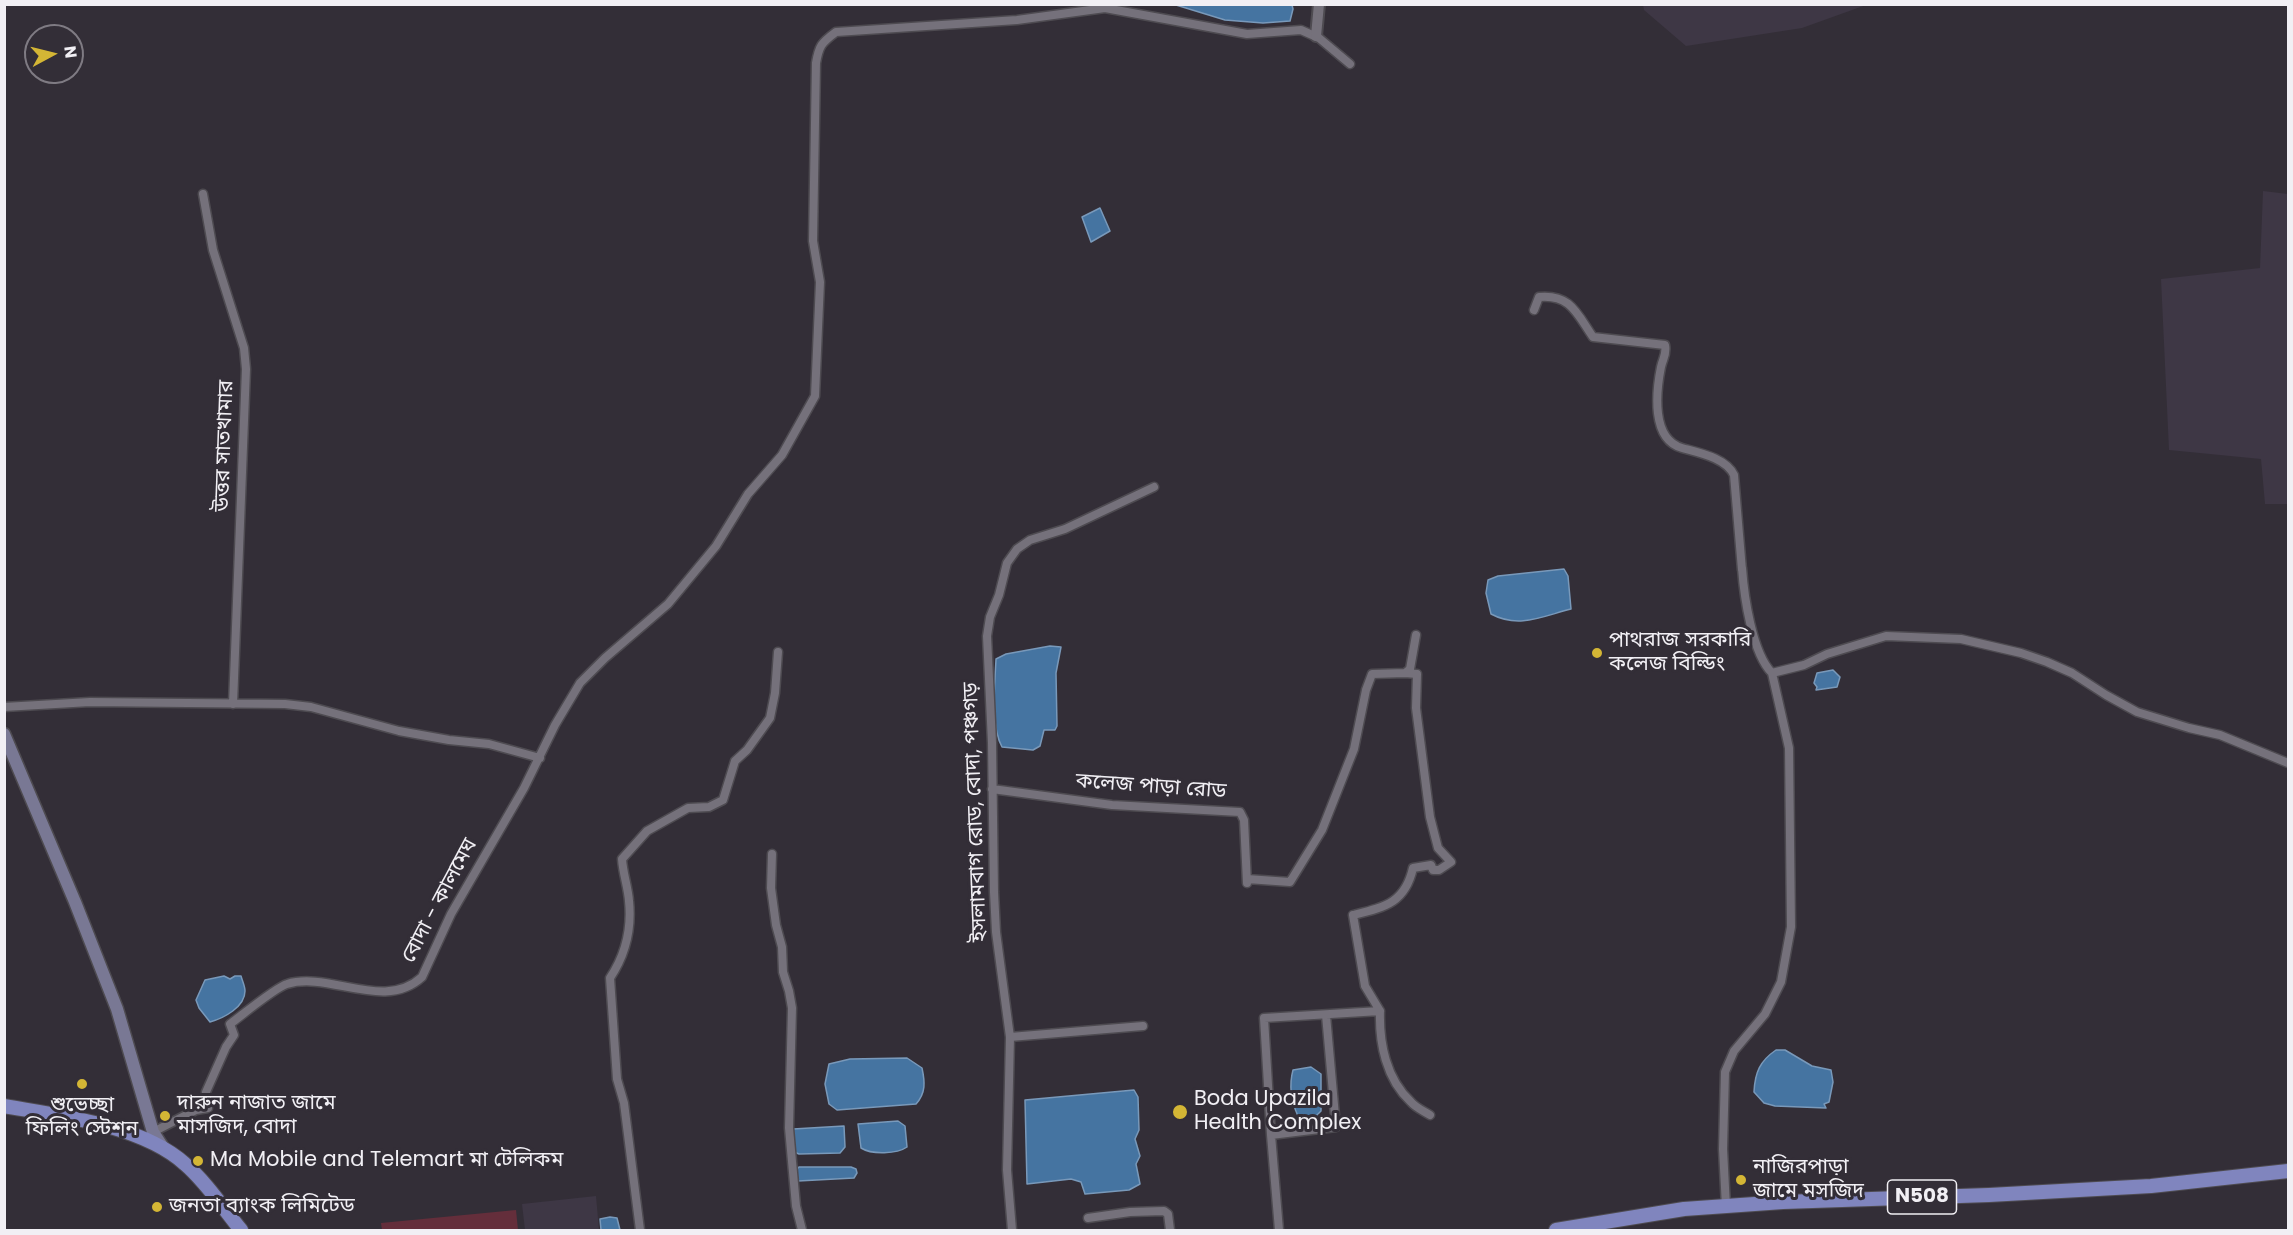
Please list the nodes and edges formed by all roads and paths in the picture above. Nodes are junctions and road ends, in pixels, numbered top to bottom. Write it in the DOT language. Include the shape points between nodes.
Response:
graph roads {
  1 [pos="1318,4"];
  2 [pos="1316,36"];
  3 [pos="1350,64"];
  4 [pos="203,194"];
  5 [pos="1534,310"];
  6 [pos="1154,487"];
  7 [pos="1416,635"];
  8 [pos="777,652"];
  9 [pos="1405,673"];
  10 [pos="1772,673"];
  11 [pos="233,704"];
  12 [pos="4,707"];
  13 [pos="4,734"];
  14 [pos="540,758"];
  15 [pos="2289,763"];
  16 [pos="992,789"];
  17 [pos="772,854"];
  18 [pos="1380,1011"];
  19 [pos="1326,1015"];
  20 [pos="1143,1026"];
  21 [pos="1010,1037"];
  22 [pos="4,1106"];
  23 [pos="1430,1115"];
  24 [pos="153,1132"];
  25 [pos="1271,1135"];
  26 [pos="162,1146"];
  27 [pos="2289,1171"];
  28 [pos="1726,1207"];
  29 [pos="1088,1218"];
  30 [pos="241,1230"];
  31 [pos="640,1230"];
  32 [pos="802,1230"];
  33 [pos="1012,1230"];
  34 [pos="1170,1230"];
  35 [pos="1279,1230"];
  36 [pos="1556,1230"];
  1 -- 2 [label="street"];
  2 -- 3 [label="street"];
  2 -- 14 [label="street, বোদা - কালমেঘ" via="1301,30 1247,34 1105,8 1017,20 836,32 825,40 819,46 816,63 813,242 820,282 815,396 782,455 748,494 716,546 668,604 580,683"];
  4 -- 11 [label="street, উত্তর সাতখামার" via="207,227 244,348 246,369"];
  5 -- 10 [label="street" via="1539,297 1562,299 1570,303 1593,337 1665,345 1658,418 1674,446 1707,455 1731,469 1734,475 1745,603 1764,665"];
  6 -- 16 [label="street, ইসলামবাগ রোড, বোদা, পঞ্চগড়" via="1065,529 1030,540 1007,563 987,636"];
  7 -- 9 [label="street" via="1410,669"];
  8 -- 31 [label="street" via="770,718 735,761 723,800 709,807 688,808 647,831 622,859 629,901 629,941 610,978 617,1079 624,1103"];
  9 -- 16 [label="street, কলেজ পাড়া রোড" via="1372,674 1354,749 1322,830 1290,882 1247,881 1244,820 1240,812 1112,805"];
  9 -- 18 [label="street" via="1417,674 1416,708 1430,817 1438,848 1451,862 1439,870 1433,870 1431,865 1413,868 1406,891 1394,901 1374,911 1353,915 1365,986"];
  10 -- 15 [label="street" via="1886,636 1961,639 2038,659 2072,673 2137,712 2220,735"];
  10 -- 28 [label="street" via="1789,748 1791,927 1781,982 1765,1014 1734,1051 1725,1072"];
  11 -- 12 [label="street" via="90,702"];
  11 -- 14 [label="street" via="311,706 399,731 489,744"];
  13 -- 24 [label="main road" via="117,1009"];
  14 -- 24 [label="street, বোদা - কালমেঘ" via="451,914 422,977 402,989 370,992 304,982 285,984 230,1024 234,1035 206,1092 208,1108"];
  16 -- 21 [label="street, ইসলামবাগ রোড, বোদা, পঞ্চগড়" via="996,932"];
  17 -- 32 [label="street" via="771,888 792,1008 789,1128"];
  18 -- 23 [label="street" via="1382,1046 1395,1081 1411,1103"];
  18 -- 25 [label="street" via="1264,1018"];
  19 -- 25 [label="street" via="1336,1127"];
  20 -- 21 [label="street"];
  21 -- 33 [label="street, ইসলামবাগ রোড, বোদা, পঞ্চগড়" via="1007,1170"];
  22 -- 26 [label="highway" via="115,1128"];
  24 -- 26 [label="main road"];
  25 -- 35 [label="street"];
  26 -- 30 [label="highway" via="202,1181"];
  27 -- 28 [label="highway, N508" via="2151,1186"];
  28 -- 36 [label="highway, N508" via="1644,1214"];
  29 -- 34 [label="street" via="1164,1211"];
}
